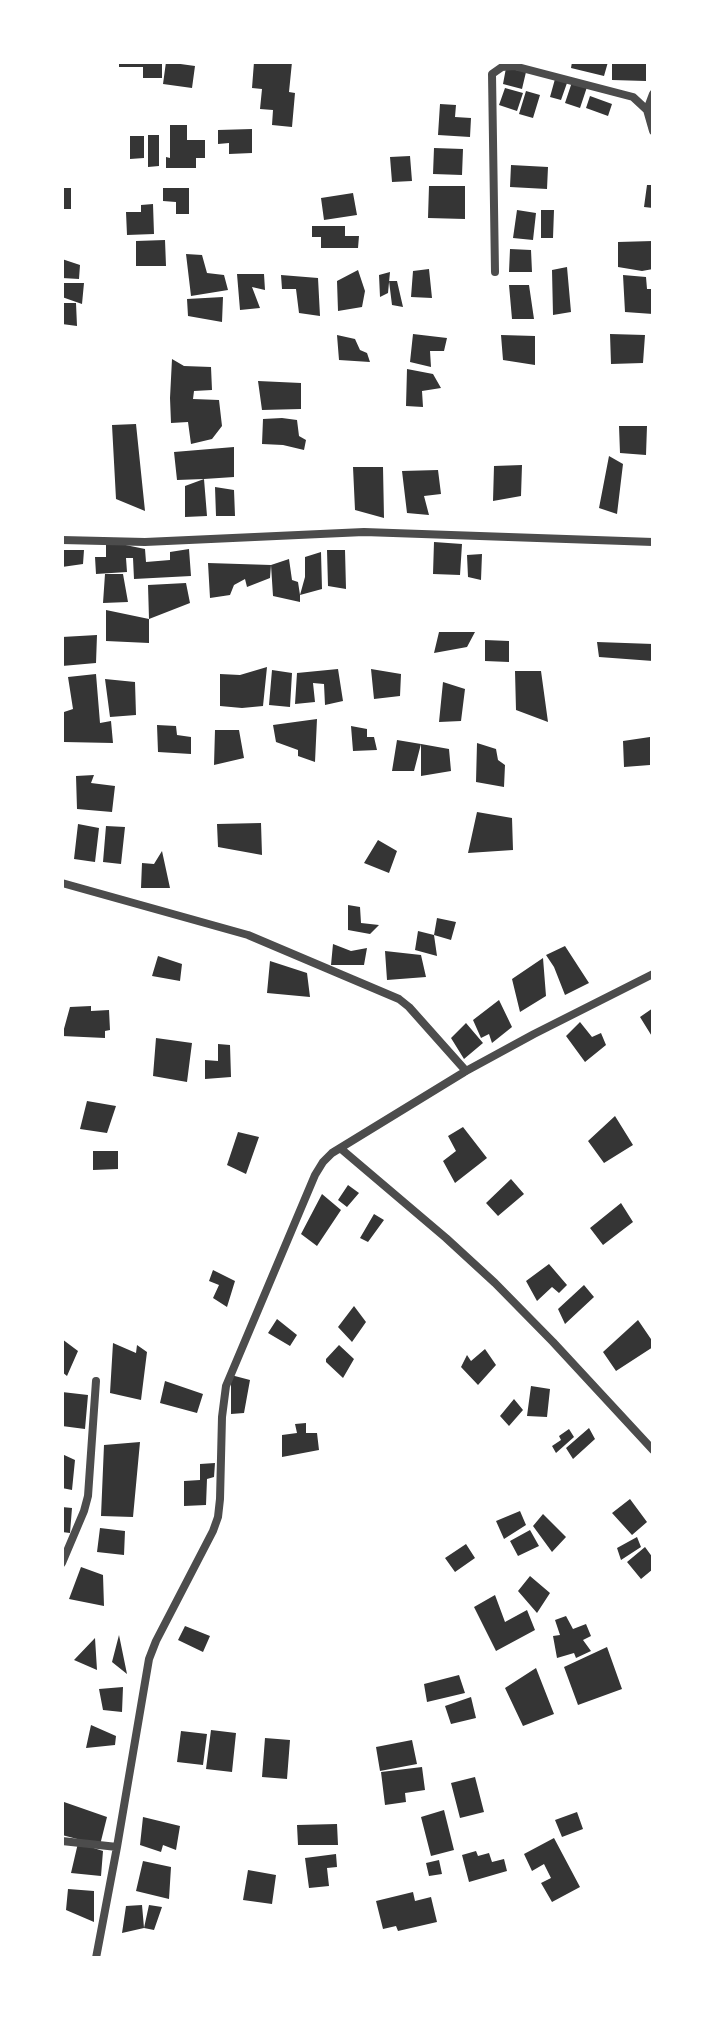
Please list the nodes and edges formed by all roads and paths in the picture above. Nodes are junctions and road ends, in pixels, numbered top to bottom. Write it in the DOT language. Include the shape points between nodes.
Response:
graph roads {
  1 [pos="489,62"];
  2 [pos="492,74"];
  3 [pos="653,94"];
  4 [pos="647,110"];
  5 [pos="653,131"];
  6 [pos="495,272"];
  7 [pos="62,540"];
  8 [pos="653,542"];
  9 [pos="62,883"];
  10 [pos="653,974"];
  11 [pos="466,1071"];
  12 [pos="340,1148"];
  13 [pos="96,1381"];
  14 [pos="653,1450"];
  15 [pos="62,1563"];
  16 [pos="62,1841"];
  17 [pos="117,1847"];
  18 [pos="96,1958"];
  1 -- 2 [label="street"];
  2 -- 4 [label="street" via="514,66 633,97"];
  2 -- 6 [label="street"];
  3 -- 4 [label="street"];
  4 -- 5 [label="street"];
  7 -- 8 [label="street" via="145,542 364,532"];
  9 -- 11 [label="street" via="248,935 399,999"];
  10 -- 11 [label="street"];
  11 -- 12 [label="street"];
  12 -- 14 [label="street" via="495,1283"];
  12 -- 17 [label="street" via="315,1175 226,1386 218,1517 149,1659"];
  13 -- 15 [label="street" via="88,1496"];
  16 -- 17 [label="street"];
  17 -- 18 [label="street"];
}
